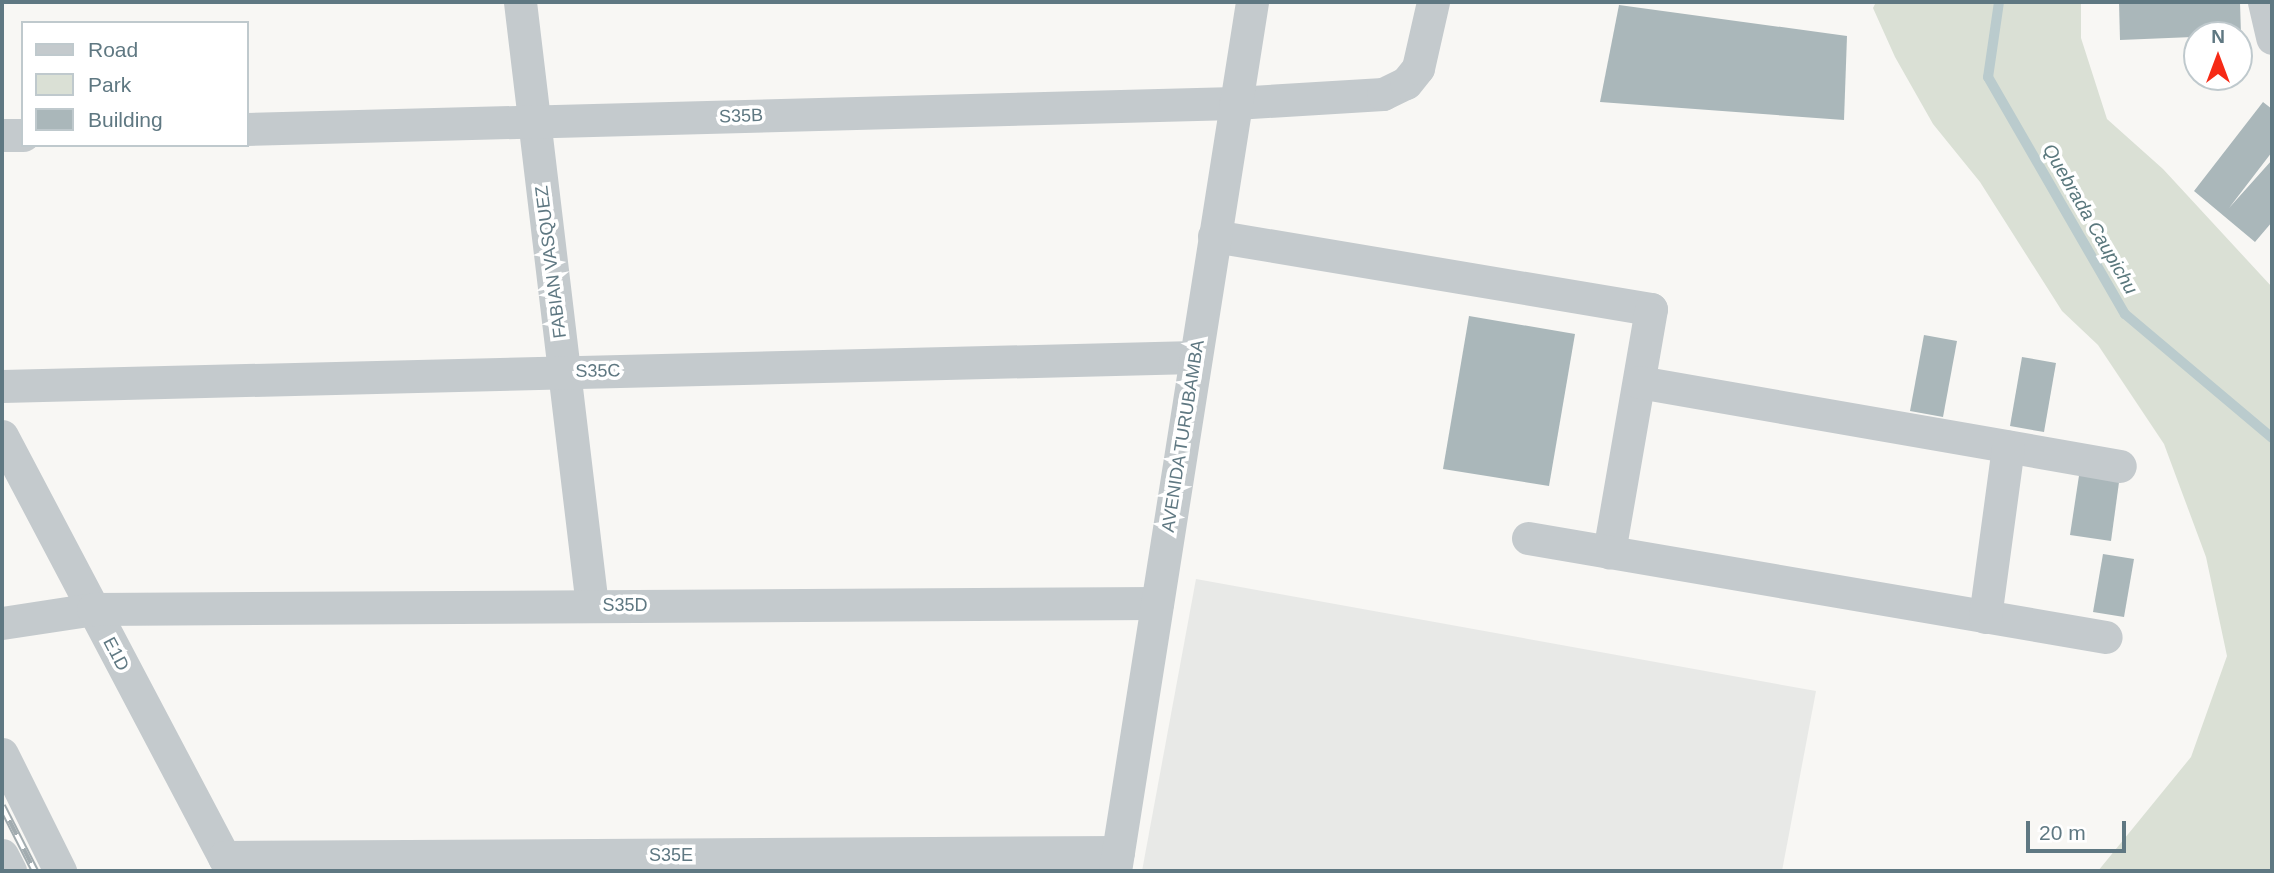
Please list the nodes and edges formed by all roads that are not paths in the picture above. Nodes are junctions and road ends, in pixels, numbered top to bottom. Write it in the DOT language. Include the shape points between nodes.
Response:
graph roads {
  1 [pos="520,2"];
  2 [pos="1252,2"];
  3 [pos="1433,2"];
  4 [pos="2264,2"];
  5 [pos="2272,38"];
  6 [pos="1235,103"];
  7 [pos="534,121"];
  8 [pos="248,129"];
  9 [pos="2,135"];
  10 [pos="21,135"];
  11 [pos="1214,236"];
  12 [pos="1195,357"];
  13 [pos="564,372"];
  14 [pos="1639,382"];
  15 [pos="2,386"];
  16 [pos="2,436"];
  17 [pos="2008,447"];
  18 [pos="2120,467"];
  19 [pos="1528,538"];
  20 [pos="1609,552"];
  21 [pos="1157,603"];
  22 [pos="592,606"];
  23 [pos="93,609"];
  24 [pos="1986,617"];
  25 [pos="2,623"];
  26 [pos="2106,637"];
  27 [pos="2,754"];
  28 [pos="2,855"];
  29 [pos="1117,862"];
  30 [pos="227,864"];
  31 [pos="10,871"];
  32 [pos="60,871"];
  1 -- 7 [label="street, FABIAN VASQUEZ"];
  2 -- 6 [label="street, AVENIDA TURUBAMBA"];
  3 -- 6 [label="street, S35B" via="1418,68 1406,83 1383,94"];
  4 -- 5 [label="street"];
  6 -- 7 [label="street, S35B"];
  6 -- 11 [label="street, AVENIDA TURUBAMBA"];
  7 -- 8 [label="street, S35B"];
  7 -- 13 [label="street, FABIAN VASQUEZ"];
  9 -- 10 [label="street"];
  11 -- 12 [label="street, AVENIDA TURUBAMBA"];
  11 -- 14 [label="street" via="1651,309"];
  12 -- 13 [label="street, S35C"];
  12 -- 21 [label="street, AVENIDA TURUBAMBA"];
  13 -- 15 [label="street, S35C"];
  13 -- 22 [label="street, FABIAN VASQUEZ"];
  14 -- 17 [label="street"];
  14 -- 20 [label="street"];
  16 -- 23 [label="street, E1D"];
  17 -- 18 [label="street"];
  17 -- 24 [label="street"];
  19 -- 20 [label="street"];
  20 -- 24 [label="street"];
  21 -- 22 [label="street, S35D"];
  21 -- 29 [label="street, AVENIDA TURUBAMBA"];
  22 -- 23 [label="street, S35D"];
  23 -- 25 [label="street, S35D"];
  23 -- 30 [label="street, E1D"];
  24 -- 26 [label="street"];
  27 -- 32 [label="street"];
  28 -- 31 [label="street"];
  29 -- 30 [label="street, S35E"];
}
